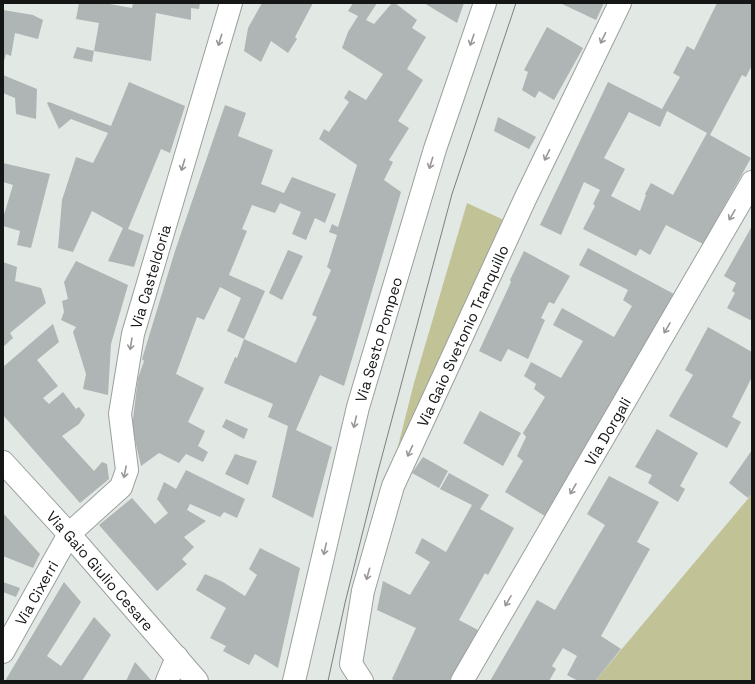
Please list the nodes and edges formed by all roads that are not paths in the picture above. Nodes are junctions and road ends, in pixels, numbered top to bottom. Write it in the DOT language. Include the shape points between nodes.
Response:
graph roads {
  1 [pos="231,3"];
  2 [pos="485,3"];
  3 [pos="620,3"];
  4 [pos="752,182"];
  5 [pos="3,462"];
  6 [pos="69,534"];
  7 [pos="3,652"];
  8 [pos="177,657"];
  9 [pos="167,681"];
  10 [pos="197,681"];
  11 [pos="294,681"];
  12 [pos="362,681"];
  13 [pos="462,681"];
  1 -- 6 [label="street, Via Casteldoria, one-way" via="133,334 120,414 127,470 121,487"];
  2 -- 11 [label="street, Via Sesto Pompeo, one-way" via="435,149 358,407"];
  3 -- 12 [label="street, Via Gaio Svetonio Tranquillo, one-way" via="523,204 393,486 363,591 351,664"];
  4 -- 13 [label="street, Via Dorgali, one-way"];
  5 -- 6 [label="street, Via Gaio Giulio Cesare"];
  6 -- 7 [label="street, Via Cixerri"];
  6 -- 8 [label="street, Via Gaio Giulio Cesare"];
  8 -- 9 [label="street"];
  8 -- 10 [label="street, Via Gaio Giulio Cesare"];
}
